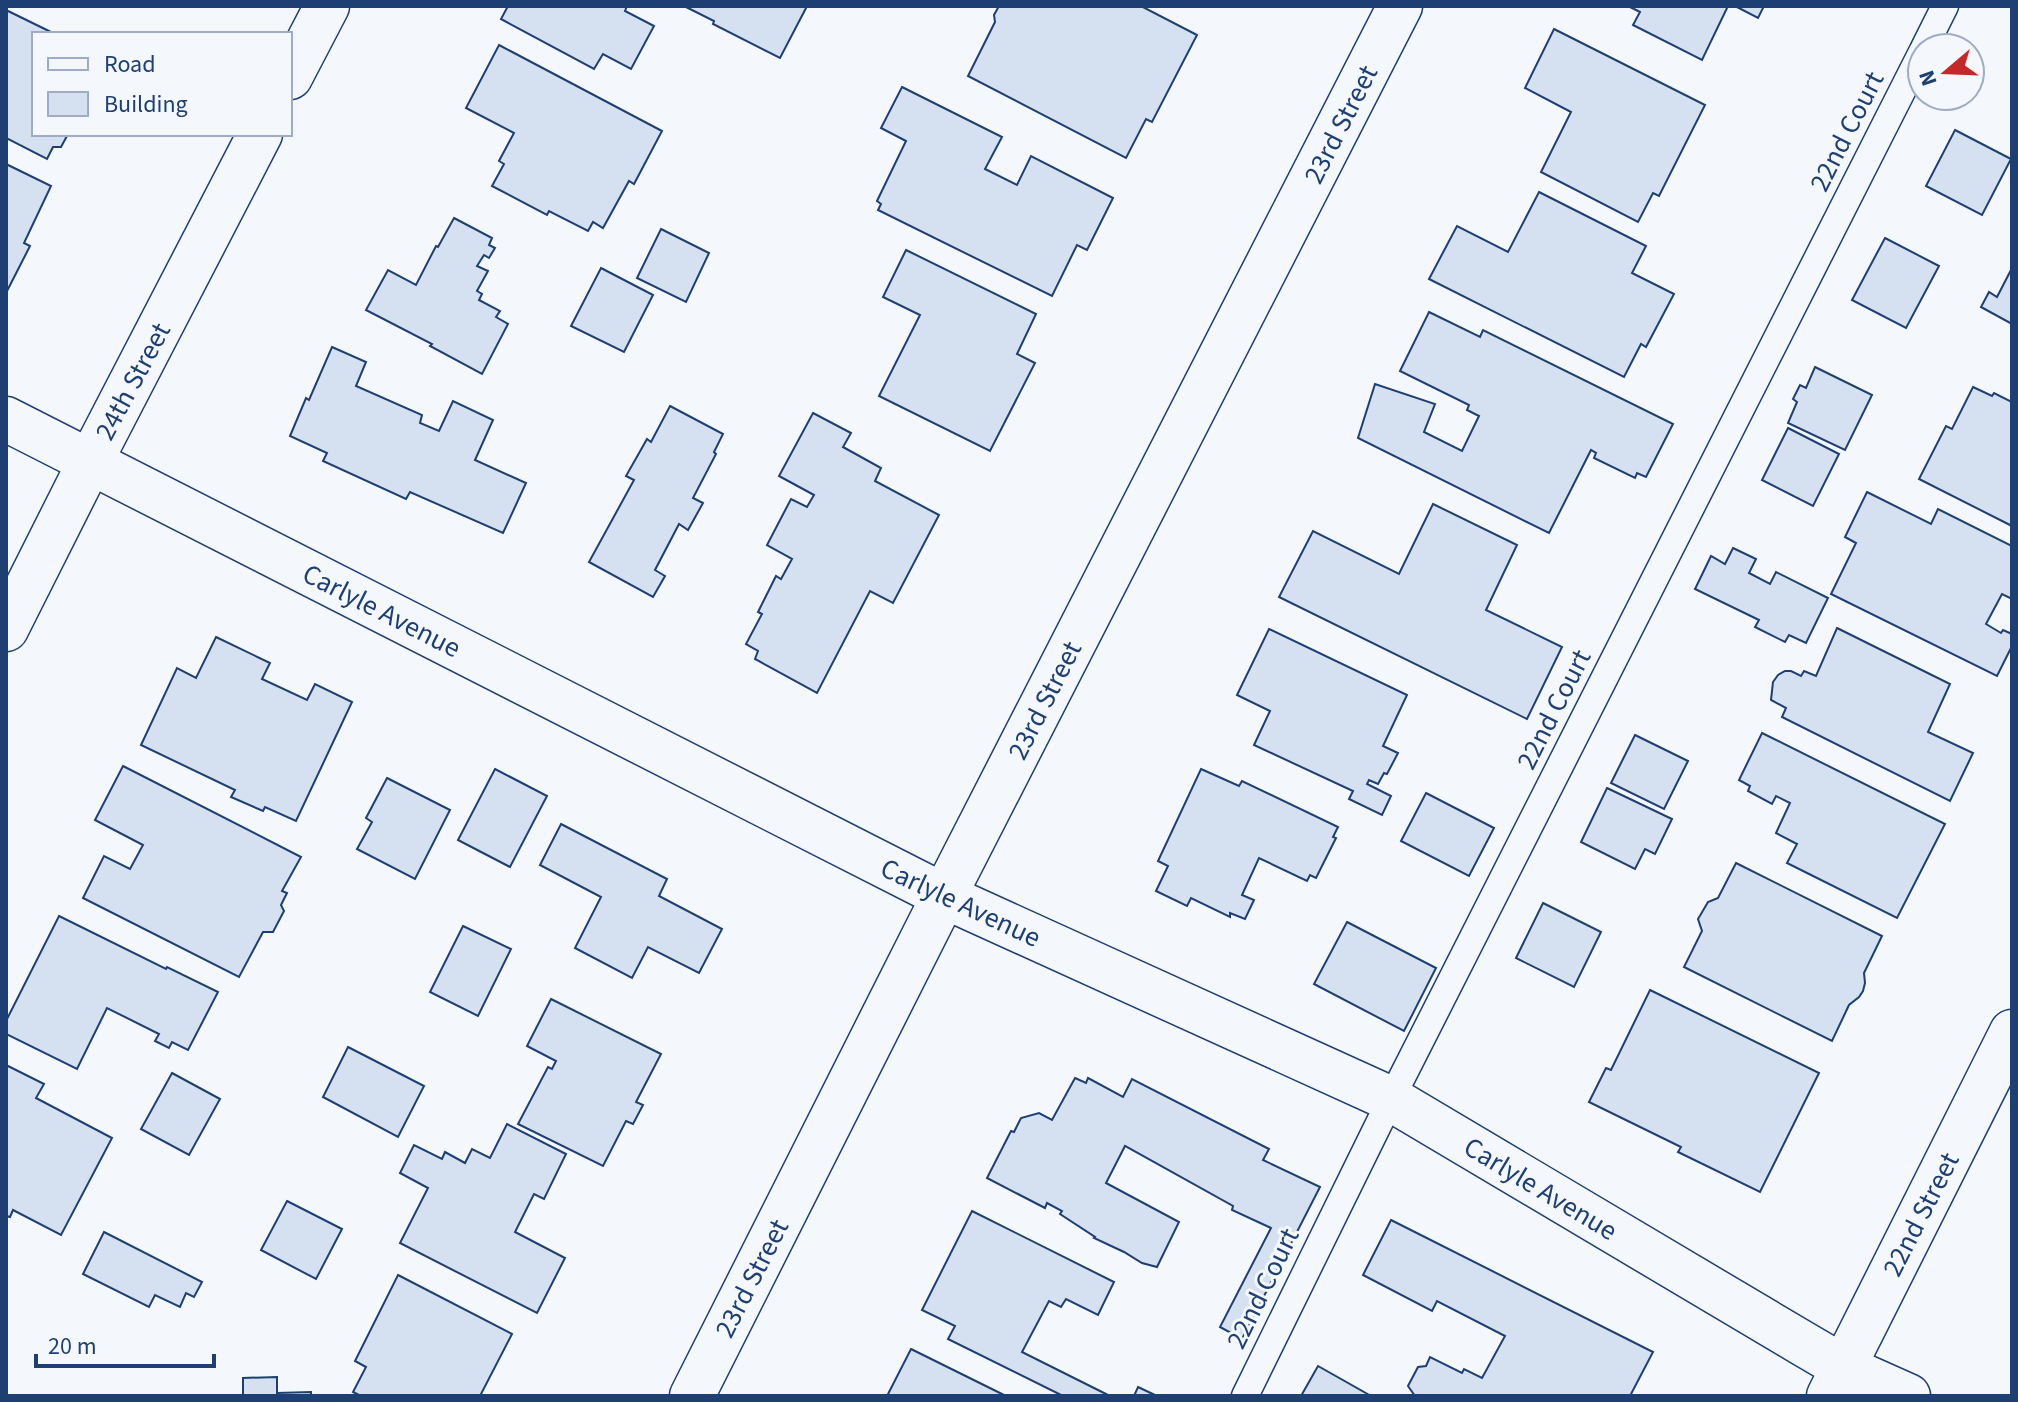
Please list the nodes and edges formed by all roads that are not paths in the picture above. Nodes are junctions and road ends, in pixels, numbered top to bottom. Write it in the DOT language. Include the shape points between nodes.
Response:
graph roads {
  1 [pos="327,6"];
  2 [pos="1400,6"];
  3 [pos="1945,6"];
  4 [pos="1932,32"];
  5 [pos="292,73"];
  6 [pos="1906,84"];
  7 [pos="259,136"];
  8 [pos="6,419"];
  9 [pos="90,462"];
  10 [pos="6,629"];
  11 [pos="944,896"];
  12 [pos="2012,1032"];
  13 [pos="1391,1099"];
  14 [pos="1836,1382"];
  15 [pos="692,1396"];
  16 [pos="1245,1396"];
  17 [pos="1908,1396"];
  1 -- 5 [label="street"];
  2 -- 11 [label="street, 23rd Street"];
  3 -- 4 [label="lane, 22nd Court"];
  6 -- 13 [label="lane, 22nd Court"];
  7 -- 9 [label="street, 24th Street"];
  8 -- 9 [label="street, Carlyle Avenue"];
  9 -- 10 [label="street, 24th Street"];
  9 -- 11 [label="street, Carlyle Avenue"];
  11 -- 13 [label="street, Carlyle Avenue"];
  11 -- 15 [label="street, 23rd Street"];
  12 -- 14 [label="street, 22nd Street"];
  13 -- 14 [label="street, Carlyle Avenue"];
  13 -- 16 [label="lane, 22nd Court"];
  14 -- 17 [label="street, Carlyle Avenue"];
}
